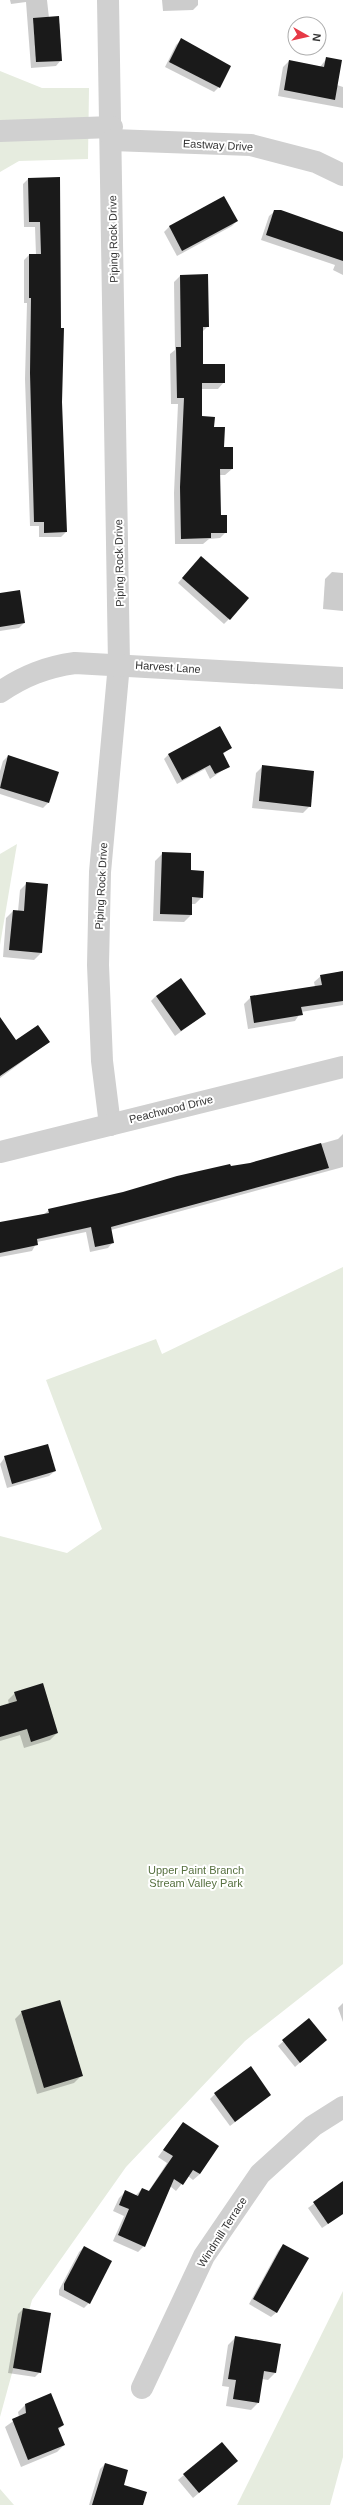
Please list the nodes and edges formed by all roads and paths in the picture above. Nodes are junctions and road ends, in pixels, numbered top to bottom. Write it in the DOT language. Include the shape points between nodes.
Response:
graph roads {
  1 [pos="108,0"];
  2 [pos="0,131"];
  3 [pos="112,134"];
  4 [pos="343,175"];
  5 [pos="119,664"];
  6 [pos="343,678"];
  7 [pos="0,692"];
  8 [pos="343,1067"];
  9 [pos="110,1125"];
  10 [pos="0,1152"];
  11 [pos="343,2107"];
  12 [pos="142,2388"];
  1 -- 3 [label="street, Piping Rock Drive"];
  2 -- 3 [label="street, Eastway Drive"];
  3 -- 4 [label="street, Eastway Drive" via="251,145 316,162"];
  3 -- 5 [label="street, Piping Rock Drive"];
  5 -- 6 [label="street, Harvest Lane"];
  5 -- 7 [label="street, Harvest Lane" via="75,663 52,666 17,681"];
  5 -- 9 [label="street, Piping Rock Drive" via="98,914 102,1061"];
  8 -- 9 [label="street, Peachwood Drive"];
  9 -- 10 [label="street, Peachwood Drive"];
  11 -- 12 [label="street, Windmill Terrace" via="313,2126 260,2174 204,2256"];
}
